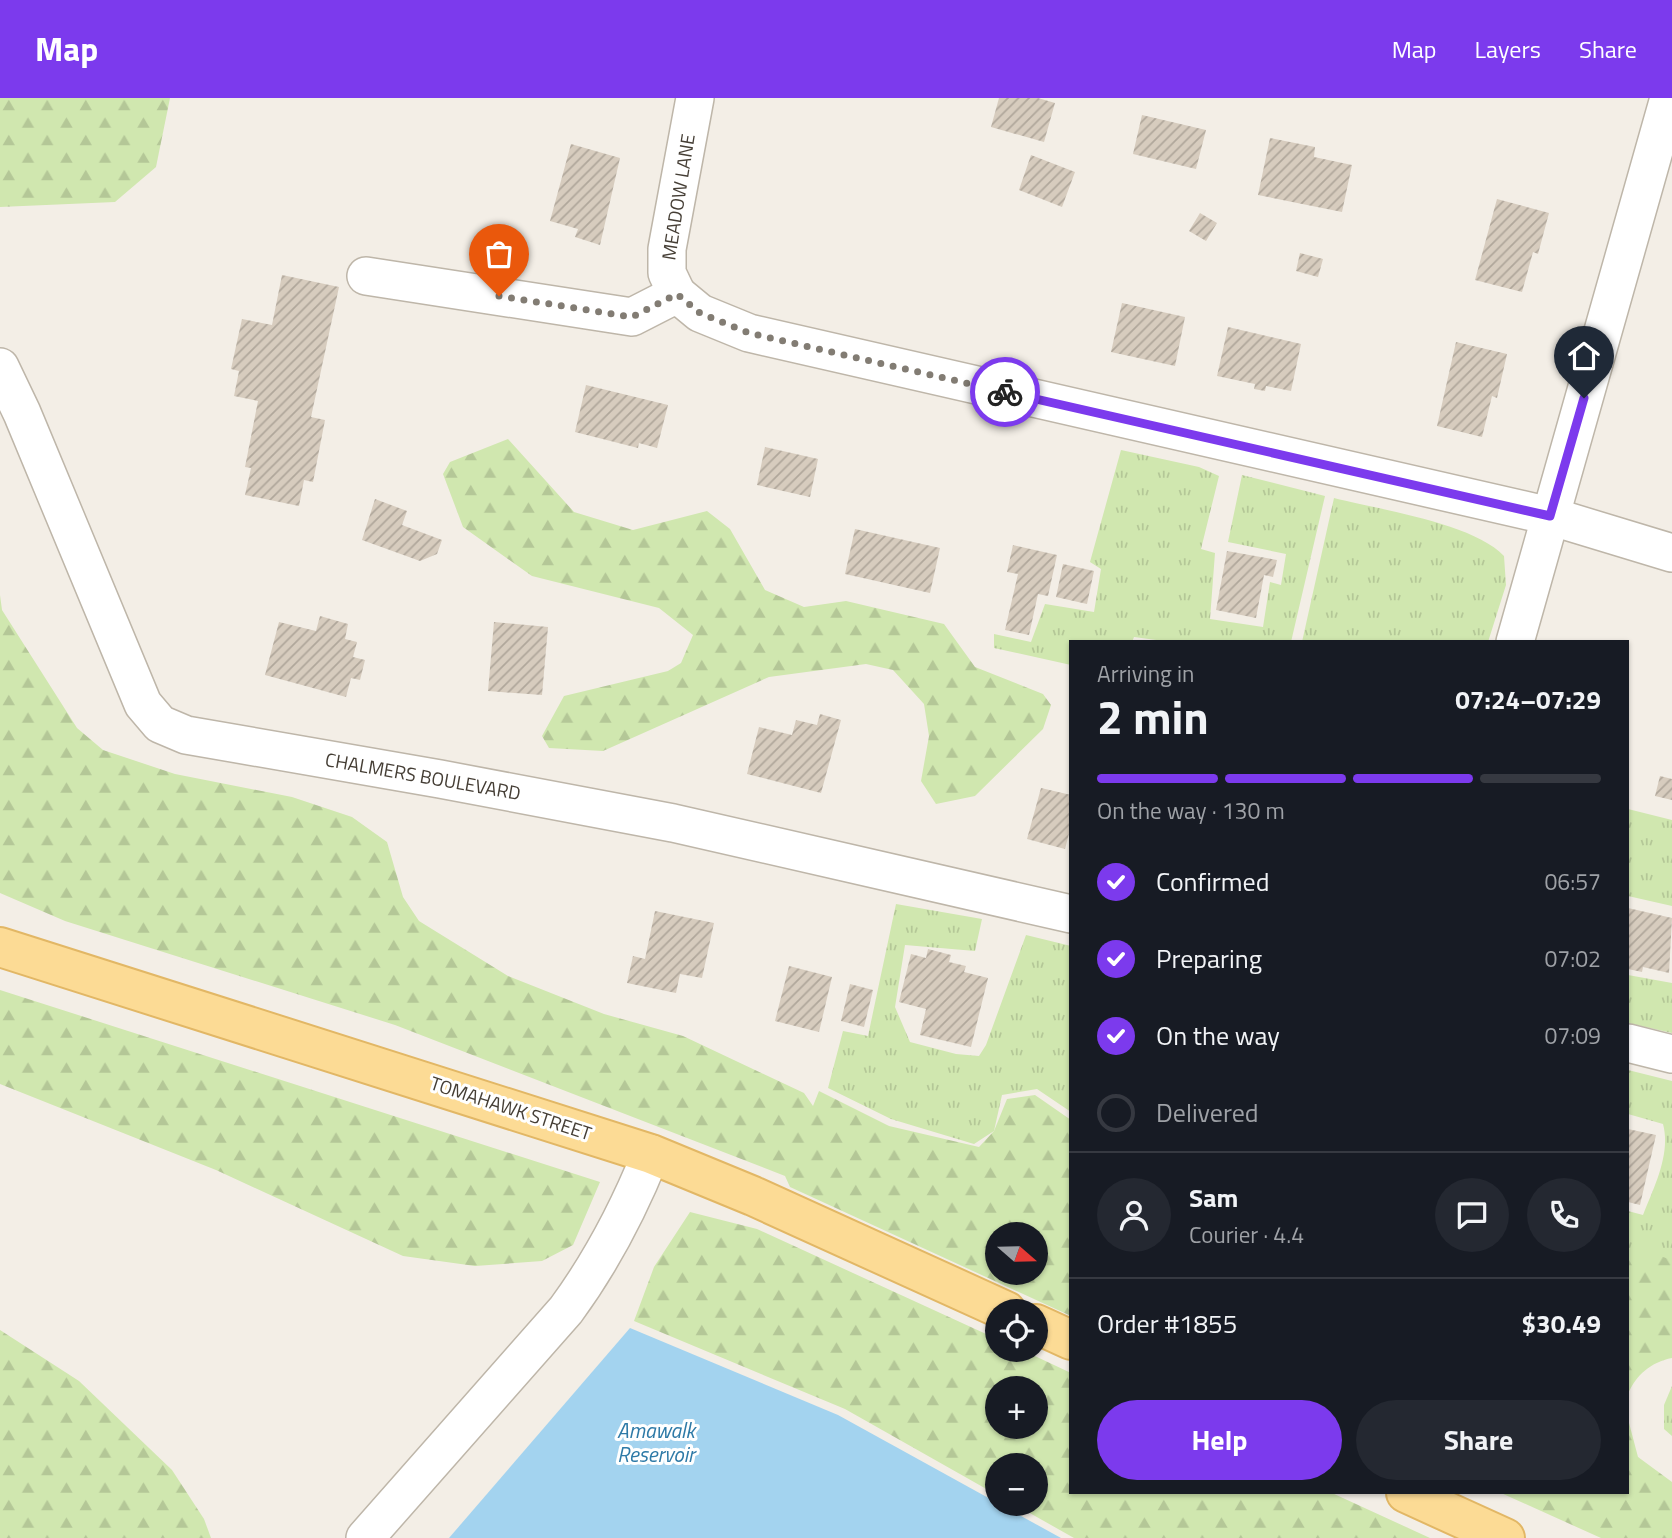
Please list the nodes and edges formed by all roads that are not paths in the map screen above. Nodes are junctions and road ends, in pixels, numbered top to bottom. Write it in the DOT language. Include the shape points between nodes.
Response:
graph roads {
  1 [pos="695,98"];
  2 [pos="1669,98"];
  3 [pos="366,276"];
  4 [pos="677,294"];
  5 [pos="0,367"];
  6 [pos="1550,516"];
  7 [pos="1672,553"];
  8 [pos="1516,640"];
  9 [pos="1069,914"];
  10 [pos="0,947"];
  11 [pos="1629,1043"];
  12 [pos="1672,1054"];
  13 [pos="651,1154"];
  14 [pos="985,1301"];
  15 [pos="1048,1329"];
  16 [pos="1069,1339"];
  17 [pos="1408,1494"];
  18 [pos="365,1538"];
  19 [pos="1505,1538"];
  1 -- 4 [label="street, MEADOW LANE" via="667,249 667,273"];
  2 -- 6 [label="street"];
  3 -- 4 [label="street" via="632,317"];
  4 -- 6 [label="street" via="700,313 749,333"];
  5 -- 9 [label="street, CHALMERS BOULEVARD" via="143,704 160,724 186,735 673,823"];
  6 -- 7 [label="street"];
  6 -- 8 [label="street"];
  10 -- 13 [label="main road, TOMAHAWK STREET"];
  11 -- 12 [label="street"];
  13 -- 14 [label="main road, TOMAHAWK STREET"];
  13 -- 18 [label="street" via="616,1234 592,1274"];
  15 -- 16 [label="main road"];
  17 -- 19 [label="main road"];
}
